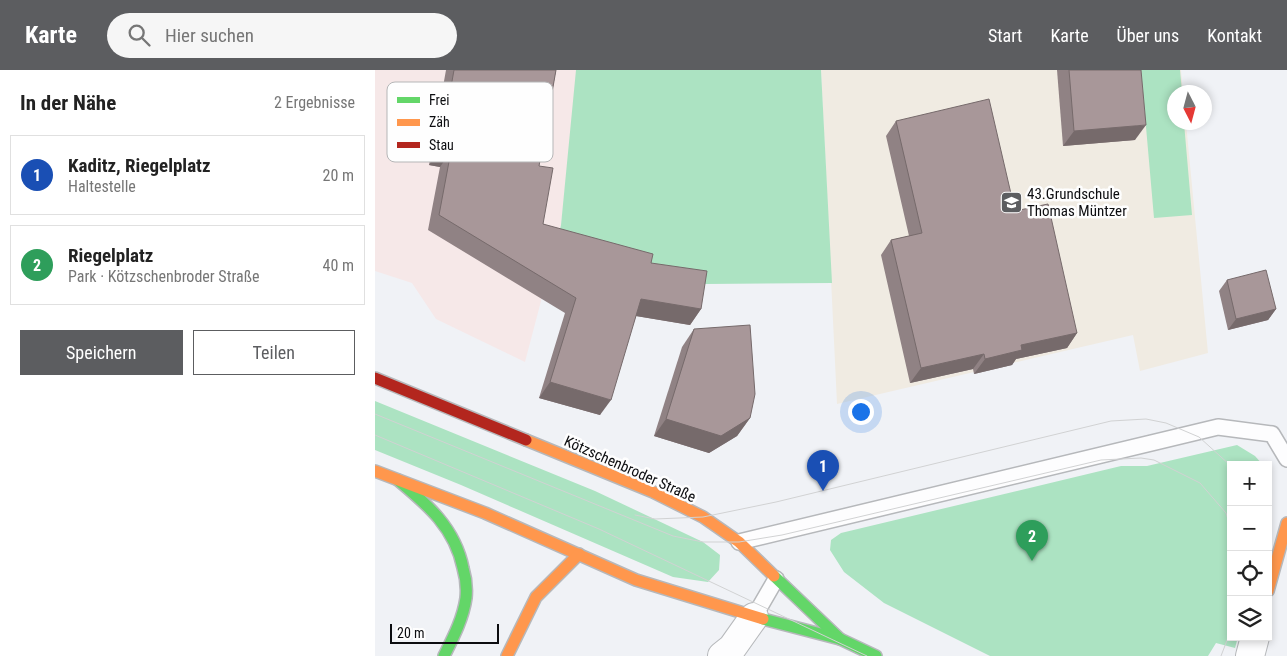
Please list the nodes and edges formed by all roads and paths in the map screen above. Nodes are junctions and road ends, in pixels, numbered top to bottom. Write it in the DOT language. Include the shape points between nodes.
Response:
graph roads {
  1 [pos="375,378"];
  2 [pos="1287,458"];
  3 [pos="375,471"];
  4 [pos="398,480"];
  5 [pos="1287,523"];
  6 [pos="739,542"];
  7 [pos="579,554"];
  8 [pos="1272,577"];
  9 [pos="776,579"];
  10 [pos="754,617"];
  11 [pos="840,639"];
  12 [pos="1254,641"];
  13 [pos="444,656"];
  14 [pos="507,656"];
  15 [pos="722,656"];
  16 [pos="876,656"];
  17 [pos="1250,656"];
  1 -- 6 [label="main road, Kötzschenbroder Straße" via="653,492 703,517"];
  2 -- 6 [label="lane" via="1271,434 1218,427"];
  3 -- 4 [label="main road, Kötzschenbroder Straße"];
  4 -- 7 [label="main road, Kötzschenbroder Straße"];
  4 -- 13 [label="main road" via="427,503 448,528 463,561 466,601"];
  5 -- 8 [label="main road"];
  6 -- 9 [label="main road, Kötzschenbroder Straße"];
  7 -- 10 [label="main road, Kötzschenbroder Straße" via="636,580"];
  7 -- 14 [label="main road" via="536,597"];
  9 -- 10 [label="lane"];
  9 -- 11 [label="main road, Kötzschenbroder Straße"];
  10 -- 11 [label="main road, Kötzschenbroder Straße"];
  10 -- 15 [label="street" via="732,648"];
  11 -- 16 [label="main road, Kötzschenbroder Straße"];
  12 -- 17 [label="street"];
}
